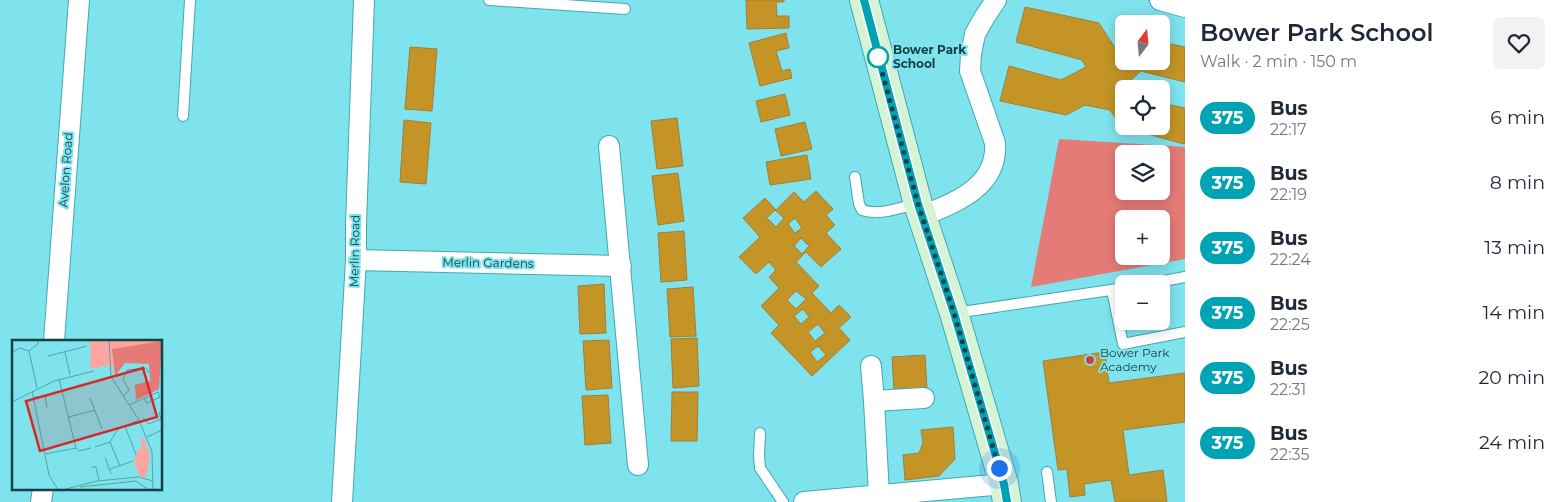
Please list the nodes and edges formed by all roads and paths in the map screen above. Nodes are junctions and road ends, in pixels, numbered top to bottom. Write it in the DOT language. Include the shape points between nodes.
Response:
graph roads {
  1 [pos="79,0"];
  2 [pos="190,0"];
  3 [pos="364,0"];
  4 [pos="489,0"];
  5 [pos="864,0"];
  6 [pos="996,0"];
  7 [pos="1160,0"];
  8 [pos="1185,7"];
  9 [pos="625,9"];
  10 [pos="183,116"];
  11 [pos="609,146"];
  12 [pos="856,177"];
  13 [pos="920,210"];
  14 [pos="356,260"];
  15 [pos="621,266"];
  16 [pos="1185,277"];
  17 [pos="1170,280"];
  18 [pos="1112,290"];
  19 [pos="1115,290"];
  20 [pos="954,313"];
  21 [pos="1185,332"];
  22 [pos="54,340"];
  23 [pos="871,366"];
  24 [pos="924,398"];
  25 [pos="874,401"];
  26 [pos="760,433"];
  27 [pos="638,465"];
  28 [pos="1047,472"];
  29 [pos="1006,493"];
  30 [pos="866,498"];
  31 [pos="342,502"];
  32 [pos="784,502"];
  33 [pos="804,502"];
  34 [pos="1052,502"];
  1 -- 22 [label="street, Avelon Road"];
  2 -- 10 [label="lane"];
  3 -- 14 [label="street, Merlin Road"];
  4 -- 9 [label="lane"];
  5 -- 13 [label="main road"];
  6 -- 13 [label="street" via="975,34 970,71 995,142 993,168 975,189 952,204"];
  7 -- 8 [label="street"];
  11 -- 15 [label="street"];
  12 -- 13 [label="lane" via="862,210 869,213"];
  13 -- 20 [label="main road"];
  14 -- 15 [label="street, Merlin Gardens"];
  14 -- 31 [label="street, Merlin Road"];
  15 -- 27 [label="street"];
  16 -- 17 [label="lane"];
  18 -- 19 [label="lane"];
  18 -- 20 [label="lane"];
  18 -- 21 [label="lane" via="1123,344"];
  20 -- 29 [label="main road"];
  23 -- 25 [label="street"];
  24 -- 25 [label="street"];
  25 -- 30 [label="street"];
  26 -- 32 [label="lane" via="760,468"];
  28 -- 34 [label="lane"];
  29 -- 30 [label="street"];
  30 -- 33 [label="street"];
}
